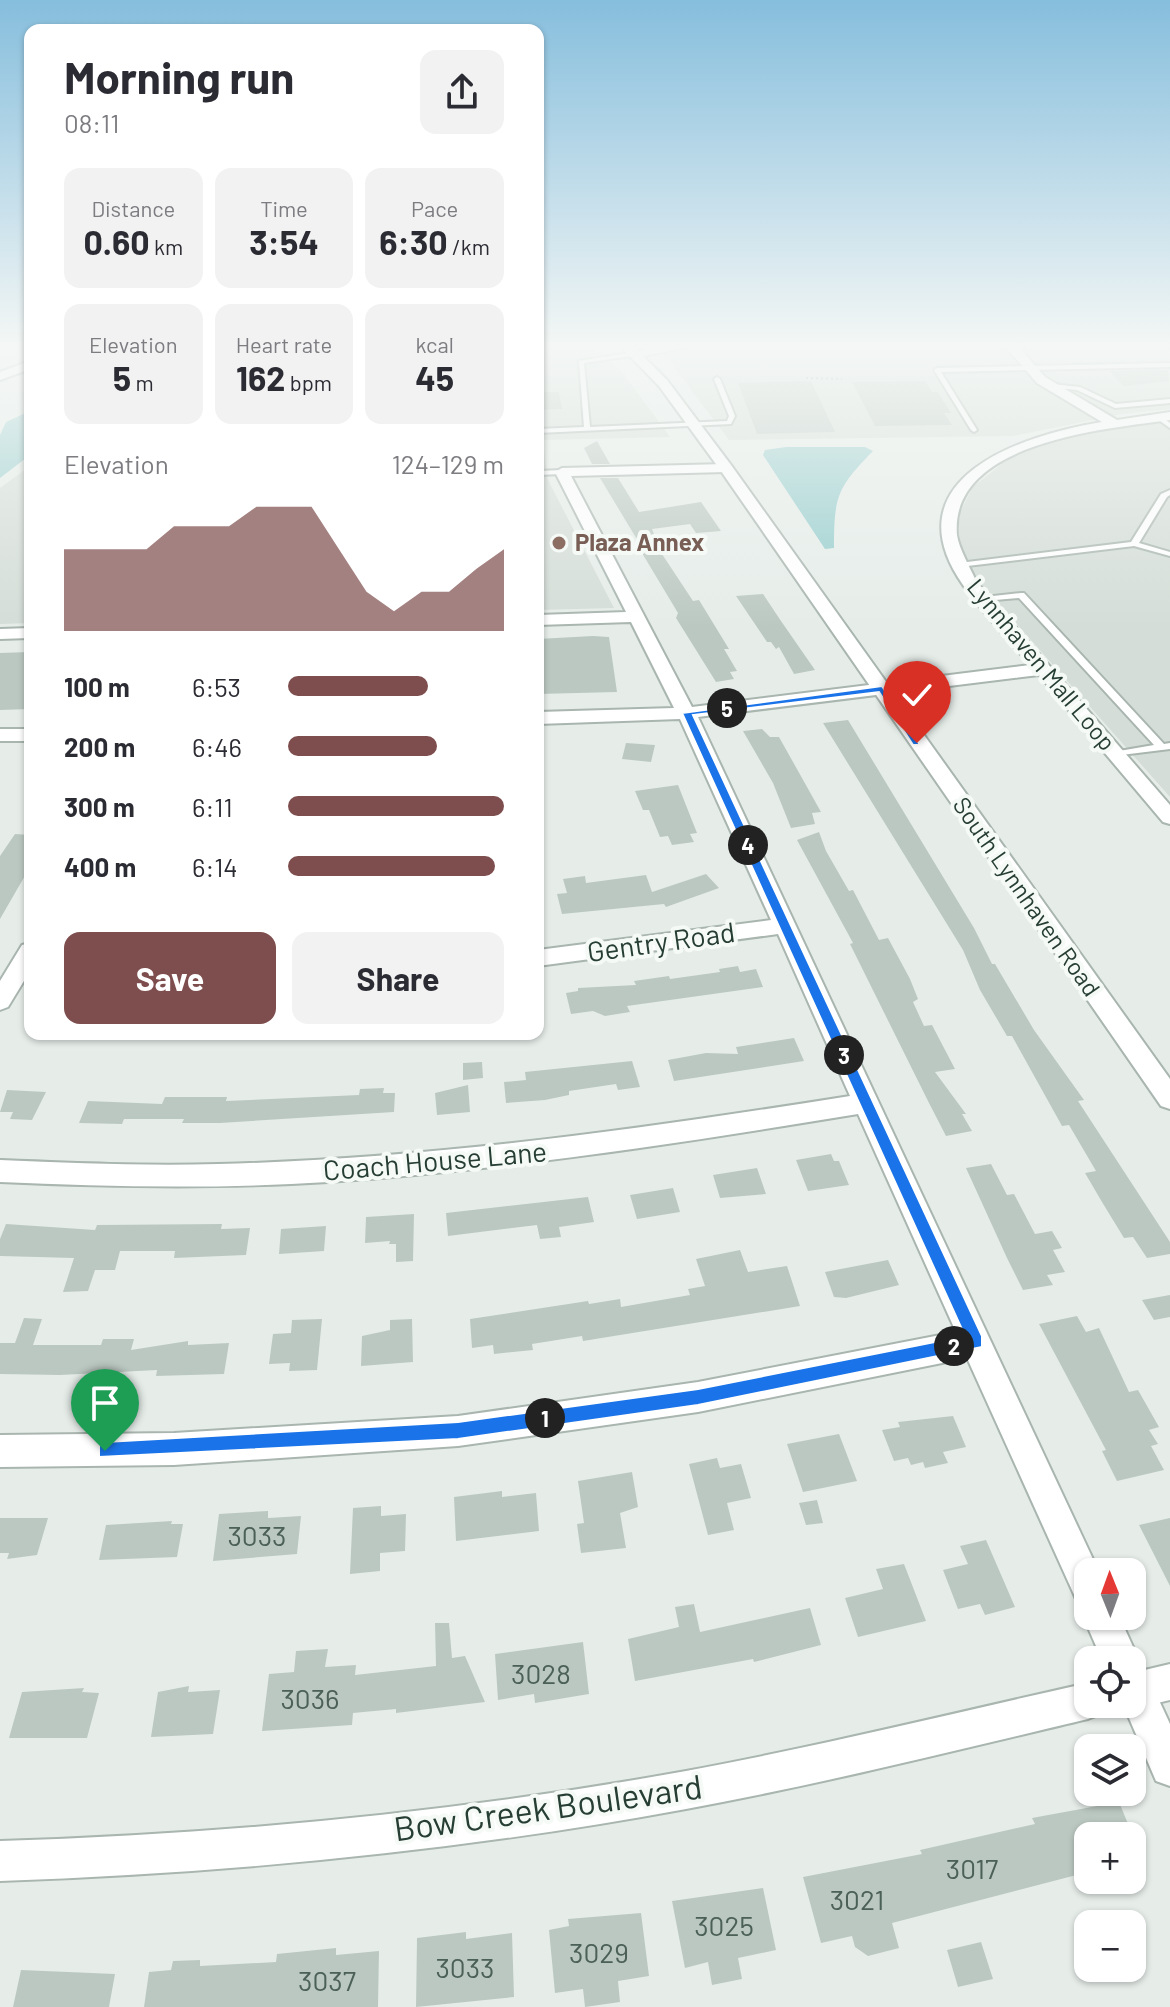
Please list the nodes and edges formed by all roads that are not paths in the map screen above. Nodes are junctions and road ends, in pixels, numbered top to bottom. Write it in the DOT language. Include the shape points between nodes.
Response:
graph roads {
  1 [pos="706,441"];
  2 [pos="1035,441"];
  3 [pos="726,468"];
  4 [pos="562,472"];
  5 [pos="544,473"];
  6 [pos="1170,492"];
  7 [pos="1134,544"];
  8 [pos="1170,554"];
  9 [pos="959,565"];
  10 [pos="984,599"];
  11 [pos="637,617"];
  12 [pos="544,620"];
  13 [pos="24,633"];
  14 [pos="0,634"];
  15 [pos="1043,669"];
  16 [pos="882,689"];
  17 [pos="687,713"];
  18 [pos="544,718"];
  19 [pos="0,735"];
  20 [pos="24,735"];
  21 [pos="1166,747"];
  22 [pos="1116,754"];
  23 [pos="1170,818"];
  24 [pos="784,926"];
  25 [pos="544,957"];
  26 [pos="24,966"];
  27 [pos="0,1001"];
  28 [pos="1170,1099"];
  29 [pos="866,1103"];
  30 [pos="0,1171"];
  31 [pos="976,1342"];
  32 [pos="0,1451"];
  33 [pos="1075,1558"];
  34 [pos="1146,1702"];
  35 [pos="1074,1704"];
  36 [pos="1170,1767"];
  37 [pos="0,1861"];
  1 -- 3 [label="street, South Lynnhaven Road"];
  2 -- 9 [label="street, Lynnhaven Mall Loop" via="992,458 957,492 948,537"];
  3 -- 4 [label="street"];
  3 -- 16 [label="street, South Lynnhaven Road"];
  4 -- 5 [label="lane"];
  4 -- 11 [label="street"];
  6 -- 7 [label="lane"];
  7 -- 8 [label="lane"];
  7 -- 9 [label="lane"];
  9 -- 10 [label="street, Lynnhaven Mall Loop"];
  10 -- 15 [label="street, Lynnhaven Mall Loop"];
  10 -- 21 [label="lane" via="1021,595"];
  11 -- 12 [label="street"];
  11 -- 17 [label="street"];
  13 -- 14 [label="street"];
  15 -- 16 [label="street"];
  15 -- 22 [label="street, Lynnhaven Mall Loop"];
  16 -- 17 [label="street"];
  16 -- 28 [label="street, South Lynnhaven Road"];
  17 -- 18 [label="street"];
  17 -- 24 [label="street"];
  19 -- 20 [label="street"];
  21 -- 22 [label="lane"];
  22 -- 23 [label="street, Lynnhaven Mall Loop"];
  24 -- 25 [label="street, Gentry Road"];
  24 -- 29 [label="street"];
  26 -- 27 [label="street"];
  29 -- 30 [label="street, Coach House Lane" via="681,1133 426,1163 182,1176"];
  29 -- 31 [label="street"];
  31 -- 32 [label="street" via="698,1397 458,1431 174,1449"];
  31 -- 33 [label="street"];
  34 -- 36 [label="street"];
  35 -- 37 [label="street, Bow Creek Boulevard" via="782,1771 558,1811 326,1840"];
}
